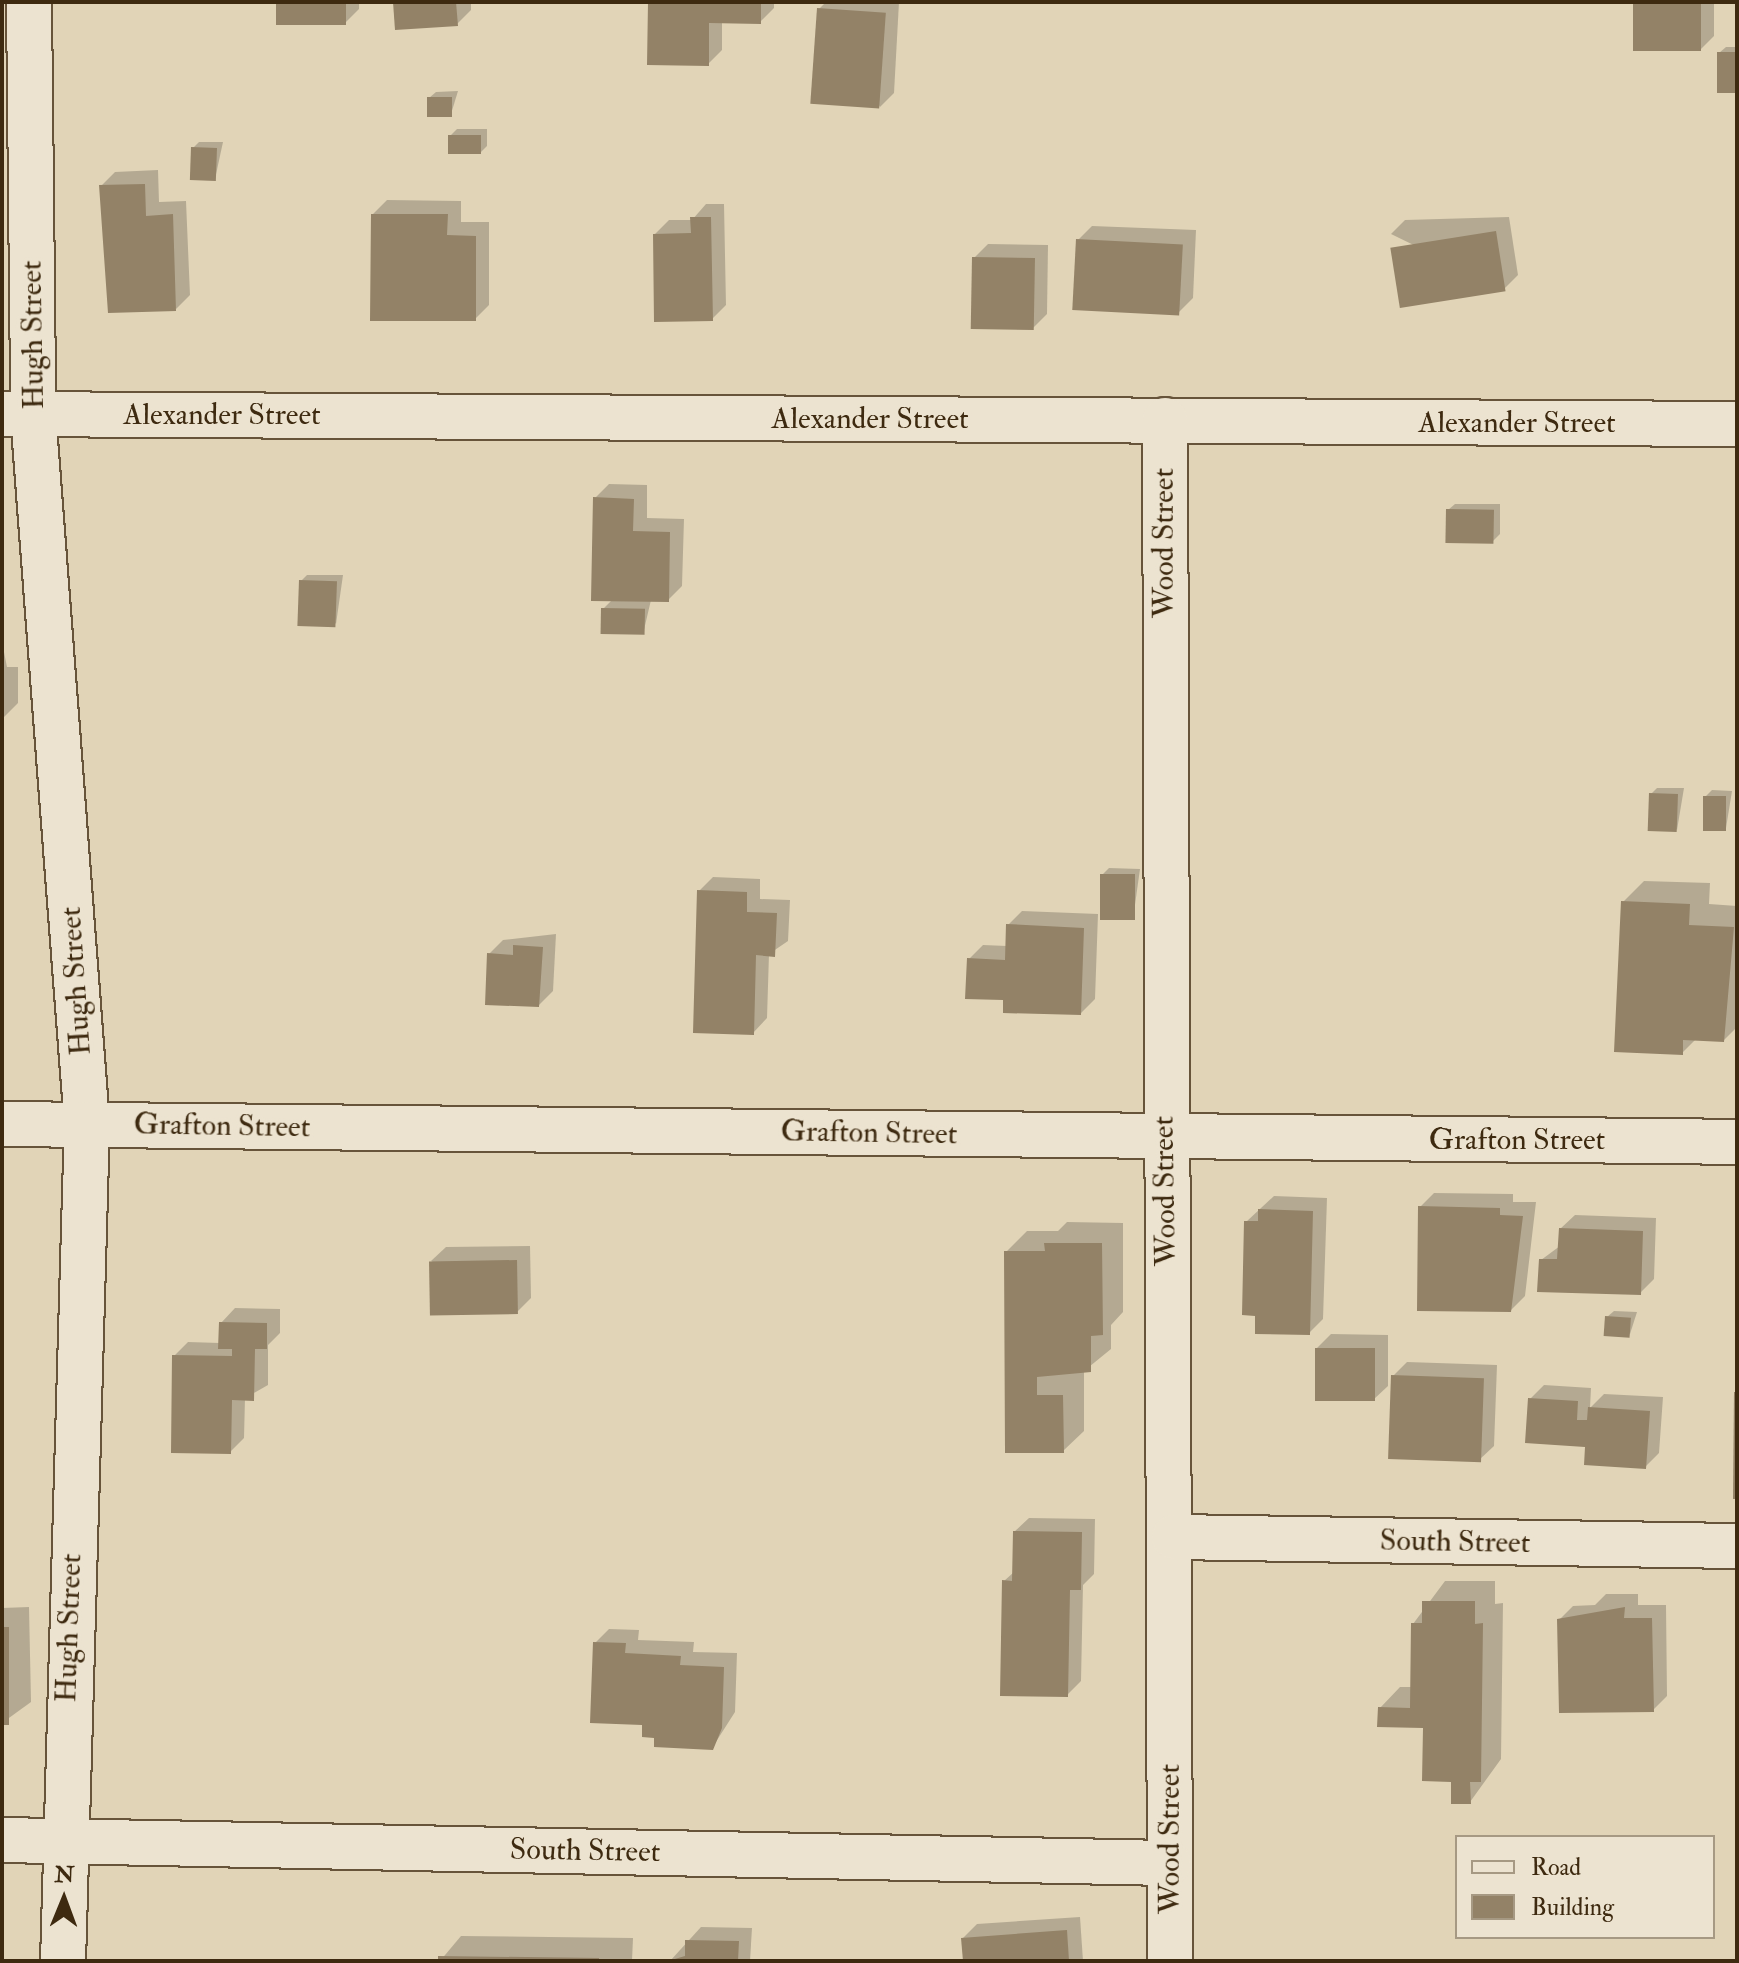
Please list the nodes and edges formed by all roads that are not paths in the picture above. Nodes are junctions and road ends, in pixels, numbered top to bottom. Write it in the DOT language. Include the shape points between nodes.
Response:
graph roads {
  1 [pos="29,2"];
  2 [pos="18,414"];
  3 [pos="1165,420"];
  4 [pos="1737,424"];
  5 [pos="2,1124"];
  6 [pos="87,1124"];
  7 [pos="1163,1137"];
  8 [pos="1737,1142"];
  9 [pos="1174,1537"];
  10 [pos="1737,1546"];
  11 [pos="2,1840"];
  12 [pos="62,1841"];
  13 [pos="1169,1863"];
  14 [pos="63,1961"];
  15 [pos="1170,1961"];
  1 -- 2 [label="street, Hugh Street"];
  2 -- 3 [label="street, Alexander Street"];
  2 -- 6 [label="street, Hugh Street"];
  3 -- 4 [label="street, Alexander Street"];
  3 -- 7 [label="street, Wood Street"];
  5 -- 6 [label="street, Grafton Street"];
  6 -- 7 [label="street, Grafton Street"];
  6 -- 12 [label="street, Hugh Street"];
  7 -- 8 [label="street, Grafton Street"];
  7 -- 9 [label="street, Wood Street"];
  9 -- 10 [label="street, South Street"];
  9 -- 13 [label="street, Wood Street"];
  11 -- 12 [label="street, South Street"];
  12 -- 13 [label="street, South Street"];
  12 -- 14 [label="street, Hugh Street"];
  13 -- 15 [label="street, Wood Street"];
}
